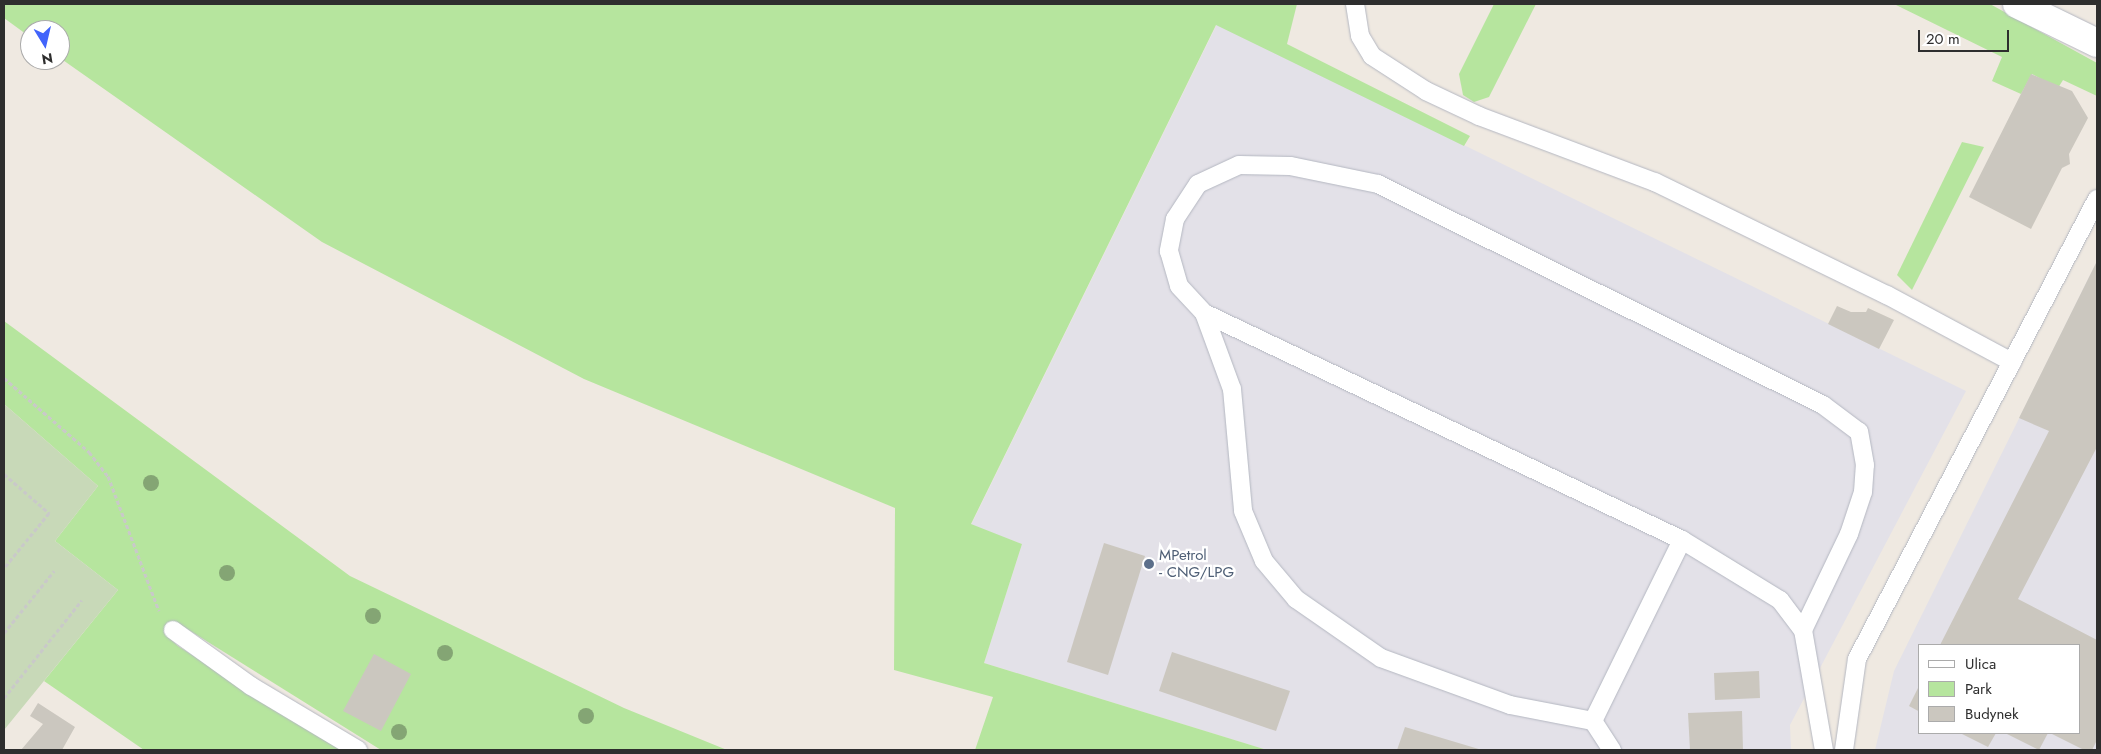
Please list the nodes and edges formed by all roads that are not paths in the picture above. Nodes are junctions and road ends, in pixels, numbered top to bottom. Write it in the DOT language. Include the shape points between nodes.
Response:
graph roads {
  1 [pos="1355,4"];
  2 [pos="2017,4"];
  3 [pos="2097,44"];
  4 [pos="2097,199"];
  5 [pos="1204,313"];
  6 [pos="2012,362"];
  7 [pos="1682,540"];
  8 [pos="173,630"];
  9 [pos="1803,630"];
  10 [pos="1593,721"];
  11 [pos="358,750"];
  12 [pos="1612,750"];
  13 [pos="1824,750"];
  14 [pos="1844,750"];
  1 -- 6 [label="lane" via="1360,36 1372,56 1426,91 1479,116 1655,182 1887,295"];
  2 -- 3 [label="street"];
  4 -- 6 [label="lane"];
  5 -- 7 [label="lane"];
  5 -- 9 [label="lane" via="1179,286 1170,251 1175,219 1198,184 1239,165 1290,166 1378,184 1823,405 1859,432 1864,474 1849,534"];
  5 -- 10 [label="lane" via="1232,389 1243,511 1264,561 1296,599 1381,658 1510,705"];
  6 -- 14 [label="lane" via="1857,659"];
  7 -- 9 [label="lane" via="1780,600"];
  7 -- 10 [label="lane"];
  8 -- 11 [label="lane" via="251,686"];
  9 -- 13 [label="lane"];
  10 -- 12 [label="lane"];
}
